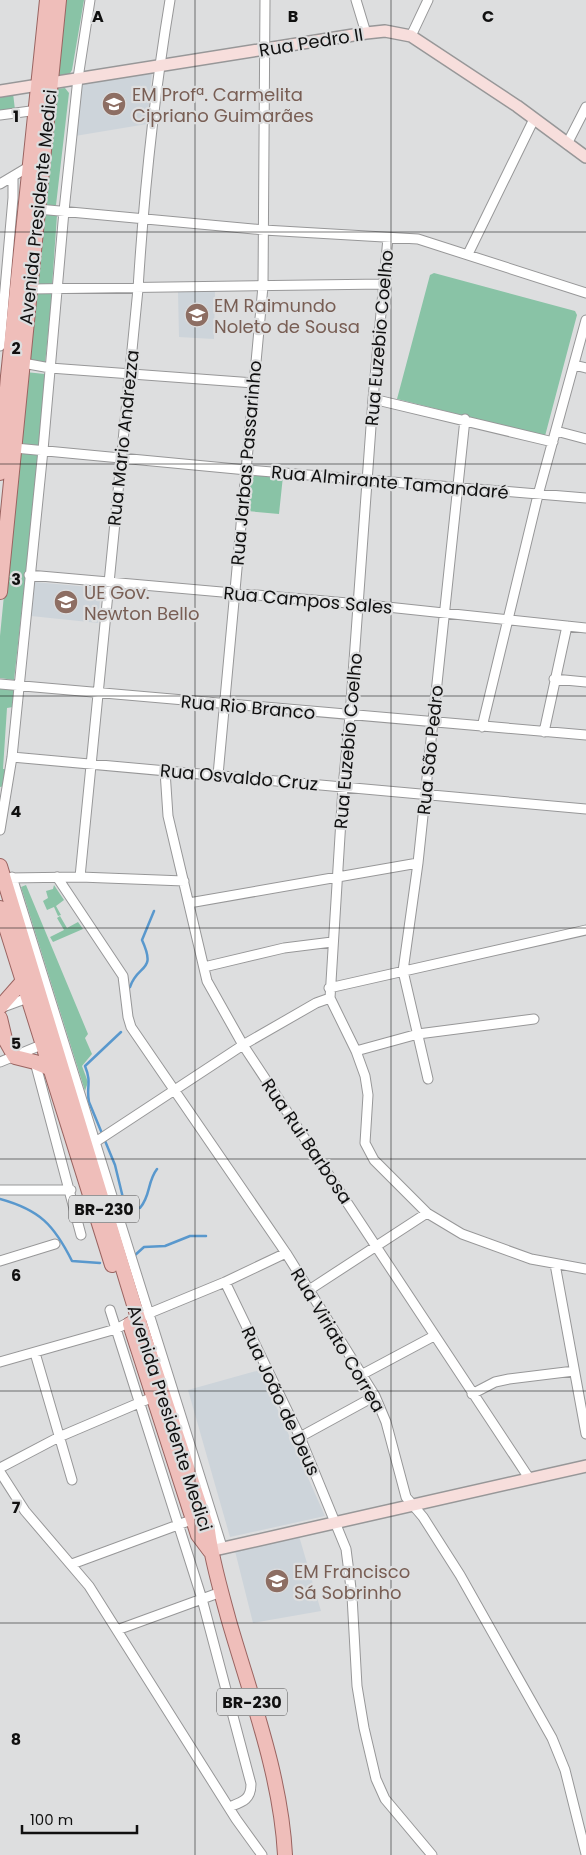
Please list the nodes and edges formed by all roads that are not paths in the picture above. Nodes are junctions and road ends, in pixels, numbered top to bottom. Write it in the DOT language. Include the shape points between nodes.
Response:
graph roads {
  1 [pos="47,0"];
  2 [pos="58,0"];
  3 [pos="90,0"];
  4 [pos="170,0"];
  5 [pos="265,0"];
  6 [pos="356,0"];
  7 [pos="428,0"];
  8 [pos="366,33"];
  9 [pos="411,36"];
  10 [pos="265,50"];
  11 [pos="159,66"];
  12 [pos="78,78"];
  13 [pos="45,84"];
  14 [pos="0,90"];
  15 [pos="586,107"];
  16 [pos="42,109"];
  17 [pos="0,115"];
  18 [pos="534,119"];
  19 [pos="567,144"];
  20 [pos="586,157"];
  21 [pos="30,166"];
  22 [pos="12,177"];
  23 [pos="0,184"];
  24 [pos="38,209"];
  25 [pos="64,211"];
  26 [pos="143,218"];
  27 [pos="264,230"];
  28 [pos="388,238"];
  29 [pos="468,254"];
  30 [pos="384,284"];
  31 [pos="263,286"];
  32 [pos="57,289"];
  33 [pos="138,289"];
  34 [pos="30,290"];
  35 [pos="586,293"];
  36 [pos="586,320"];
  37 [pos="12,342"];
  38 [pos="23,363"];
  39 [pos="574,365"];
  40 [pos="50,368"];
  41 [pos="586,368"];
  42 [pos="130,375"];
  43 [pos="4,377"];
  44 [pos="254,383"];
  45 [pos="373,398"];
  46 [pos="465,420"];
  47 [pos="556,431"];
  48 [pos="2,433"];
  49 [pos="586,439"];
  50 [pos="553,442"];
  51 [pos="15,448"];
  52 [pos="43,450"];
  53 [pos="121,458"];
  54 [pos="247,470"];
  55 [pos="0,474"];
  56 [pos="368,480"];
  57 [pos="458,488"];
  58 [pos="538,495"];
  59 [pos="586,498"];
  60 [pos="29,575"];
  61 [pos="108,582"];
  62 [pos="0,592"];
  63 [pos="234,594"];
  64 [pos="359,604"];
  65 [pos="445,614"];
  66 [pos="507,620"];
  67 [pos="567,626"];
  68 [pos="586,628"];
  69 [pos="554,679"];
  70 [pos="586,682"];
  71 [pos="0,684"];
  72 [pos="19,686"];
  73 [pos="98,693"];
  74 [pos="225,705"];
  75 [pos="350,716"];
  76 [pos="431,722"];
  77 [pos="482,727"];
  78 [pos="544,732"];
  79 [pos="586,735"];
  80 [pos="12,756"];
  81 [pos="90,763"];
  82 [pos="165,771"];
  83 [pos="218,775"];
  84 [pos="343,786"];
  85 [pos="426,793"];
  86 [pos="586,810"];
  87 [pos="0,830"];
  88 [pos="418,863"];
  89 [pos="4,875"];
  90 [pos="57,877"];
  91 [pos="80,877"];
  92 [pos="338,877"];
  93 [pos="184,881"];
  94 [pos="189,902"];
  95 [pos="0,908"];
  96 [pos="2,926"];
  97 [pos="586,930"];
  98 [pos="332,942"];
  99 [pos="204,967"];
  100 [pos="403,971"];
  101 [pos="22,982"];
  102 [pos="330,988"];
  103 [pos="32,996"];
  104 [pos="330,998"];
  105 [pos="0,1007"];
  106 [pos="0,1018"];
  107 [pos="534,1019"];
  108 [pos="418,1034"];
  109 [pos="47,1042"];
  110 [pos="243,1045"];
  111 [pos="356,1051"];
  112 [pos="15,1057"];
  113 [pos="0,1062"];
  114 [pos="35,1062"];
  115 [pos="49,1068"];
  116 [pos="428,1079"];
  117 [pos="173,1090"];
  118 [pos="94,1143"];
  119 [pos="0,1190"];
  120 [pos="71,1190"];
  121 [pos="427,1213"];
  122 [pos="81,1235"];
  123 [pos="55,1244"];
  124 [pos="376,1246"];
  125 [pos="286,1253"];
  126 [pos="0,1261"];
  127 [pos="555,1264"];
  128 [pos="586,1270"];
  129 [pos="225,1282"];
  130 [pos="309,1290"];
  131 [pos="110,1310"];
  132 [pos="139,1318"];
  133 [pos="116,1329"];
  134 [pos="434,1336"];
  135 [pos="35,1353"];
  136 [pos="0,1362"];
  137 [pos="574,1370"];
  138 [pos="361,1375"];
  139 [pos="472,1394"];
  140 [pos="375,1396"];
  141 [pos="147,1400"];
  142 [pos="586,1434"];
  143 [pos="59,1437"];
  144 [pos="300,1437"];
  145 [pos="586,1466"];
  146 [pos="0,1470"];
  147 [pos="529,1478"];
  148 [pos="72,1480"];
  149 [pos="411,1505"];
  150 [pos="194,1519"];
  151 [pos="336,1522"];
  152 [pos="178,1524"];
  153 [pos="216,1549"];
  154 [pos="72,1564"];
  155 [pos="221,1592"];
  156 [pos="202,1599"];
  157 [pos="117,1630"];
  158 [pos="229,1807"];
  159 [pos="586,1854"];
  160 [pos="262,1855"];
  161 [pos="285,1855"];
  162 [pos="432,1855"];
  1 -- 13 [label="main road, Avenida Presidente Medici"];
  2 -- 13 [label="main road, Avenida Presidente Medici"];
  3 -- 12 [label="street, Avenida Presidente Medici"];
  4 -- 11 [label="street, Rua Mario Andrezza"];
  5 -- 10 [label="street, Rua Jarbas Passarinho"];
  6 -- 8 [label="street"];
  7 -- 9 [label="street"];
  8 -- 9 [label="street, Rua Pedro II" via="385,31"];
  8 -- 10 [label="street, Rua Pedro II"];
  9 -- 18 [label="street, Rua Pedro II"];
  10 -- 11 [label="street, Rua Pedro II"];
  10 -- 27 [label="street, Rua Jarbas Passarinho"];
  11 -- 12 [label="street, Rua Pedro II"];
  11 -- 26 [label="street, Rua Mario Andrezza"];
  12 -- 13 [label="street, Rua Pedro II"];
  12 -- 25 [label="street, Avenida Presidente Medici"];
  13 -- 14 [label="street, Rua Pedro II"];
  13 -- 16 [label="main road, Avenida Presidente Medici"];
  15 -- 19 [label="street"];
  16 -- 17 [label="street"];
  16 -- 21 [label="main road, Avenida Presidente Medici"];
  16 -- 24 [label="main road, Avenida Presidente Medici"];
  18 -- 19 [label="street, Rua Pedro II"];
  18 -- 29 [label="street"];
  19 -- 20 [label="street, Rua Pedro II"];
  21 -- 22 [label="street"];
  21 -- 37 [label="main road, Avenida Presidente Medici"];
  22 -- 23 [label="street"];
  22 -- 37 [label="street"];
  24 -- 25 [label="street"];
  24 -- 34 [label="main road, Avenida Presidente Medici"];
  25 -- 26 [label="street"];
  25 -- 32 [label="street, Avenida Presidente Medici"];
  26 -- 27 [label="street"];
  26 -- 33 [label="street, Rua Mario Andrezza"];
  27 -- 28 [label="street"];
  27 -- 31 [label="street, Rua Jarbas Passarinho"];
  28 -- 29 [label="street" via="423,240"];
  28 -- 30 [label="street, Rua Euzebio Coelho"];
  29 -- 35 [label="street"];
  30 -- 31 [label="street"];
  30 -- 45 [label="street, Rua Euzebio Coelho"];
  31 -- 33 [label="street"];
  31 -- 44 [label="street, Rua Jarbas Passarinho"];
  32 -- 33 [label="street"];
  32 -- 34 [label="street"];
  32 -- 40 [label="street, Avenida Presidente Medici"];
  33 -- 42 [label="street, Rua Mario Andrezza"];
  34 -- 37 [label="main road, Avenida Presidente Medici"];
  36 -- 39 [label="street"];
  37 -- 38 [label="main road, Avenida Presidente Medici"];
  37 -- 43 [label="main road, Avenida Presidente Medici"];
  38 -- 40 [label="street"];
  38 -- 51 [label="main road, Avenida Presidente Medici"];
  39 -- 41 [label="street"];
  39 -- 47 [label="street"];
  40 -- 42 [label="street"];
  40 -- 52 [label="street, Avenida Presidente Medici"];
  42 -- 44 [label="street"];
  42 -- 53 [label="street, Rua Mario Andrezza"];
  43 -- 48 [label="main road, Avenida Presidente Medici"];
  44 -- 54 [label="street, Rua Jarbas Passarinho"];
  45 -- 46 [label="street"];
  45 -- 56 [label="street, Rua Euzebio Coelho"];
  46 -- 50 [label="street"];
  46 -- 57 [label="street, Rua São Pedro"];
  47 -- 49 [label="street"];
  47 -- 50 [label="street"];
  48 -- 55 [label="main road, Avenida Presidente Medici"];
  50 -- 58 [label="street"];
  51 -- 52 [label="street, Rua Almirante Tamandaré"];
  51 -- 62 [label="main road, Avenida Presidente Medici"];
  52 -- 53 [label="street, Rua Almirante Tamandaré"];
  52 -- 60 [label="street, Avenida Presidente Medici"];
  53 -- 54 [label="street, Rua Almirante Tamandaré"];
  53 -- 61 [label="street, Rua Mario Andrezza"];
  54 -- 56 [label="street, Rua Almirante Tamandaré"];
  54 -- 63 [label="street, Rua Jarbas Passarinho"];
  56 -- 57 [label="street, Rua Almirante Tamandaré"];
  56 -- 64 [label="street, Rua Euzebio Coelho"];
  57 -- 58 [label="street, Rua Almirante Tamandaré"];
  57 -- 65 [label="street, Rua São Pedro"];
  58 -- 59 [label="street, Rua Almirante Tamandaré"];
  58 -- 66 [label="street"];
  60 -- 61 [label="street, Rua Campos Sales"];
  60 -- 72 [label="street, Avenida Presidente Medici"];
  61 -- 63 [label="street, Rua Campos Sales"];
  61 -- 73 [label="street, Rua Mario Andrezza"];
  63 -- 64 [label="street, Rua Campos Sales"];
  63 -- 74 [label="street, Rua Jarbas Passarinho"];
  64 -- 65 [label="street, Rua Campos Sales"];
  64 -- 75 [label="street, Rua Euzebio Coelho"];
  65 -- 66 [label="street, Rua Campos Sales"];
  65 -- 76 [label="street, Rua São Pedro"];
  66 -- 67 [label="street, Rua Campos Sales"];
  66 -- 77 [label="street"];
  67 -- 68 [label="street, Rua Campos Sales"];
  67 -- 69 [label="street"];
  69 -- 70 [label="street"];
  69 -- 78 [label="street"];
  71 -- 72 [label="street, Rua Rio Branco"];
  72 -- 73 [label="street, Rua Rio Branco"];
  72 -- 80 [label="street, Avenida Presidente Medici"];
  73 -- 74 [label="street, Rua Rio Branco"];
  73 -- 81 [label="street, Rua Mario Andrezza"];
  74 -- 75 [label="street, Rua Rio Branco"];
  74 -- 83 [label="street, Rua Jarbas Passarinho"];
  75 -- 76 [label="street, Rua Rio Branco"];
  75 -- 84 [label="street, Rua Euzebio Coelho"];
  76 -- 77 [label="street, Rua Rio Branco"];
  76 -- 85 [label="street, Rua São Pedro"];
  77 -- 78 [label="street, Rua Rio Branco"];
  78 -- 79 [label="street, Rua Rio Branco"];
  80 -- 81 [label="street, Rua Osvaldo Cruz"];
  80 -- 87 [label="street, Avenida Presidente Medici"];
  81 -- 82 [label="street, Rua Osvaldo Cruz"];
  81 -- 91 [label="street, Rua Mario Andrezza"];
  82 -- 83 [label="street, Rua Osvaldo Cruz"];
  82 -- 93 [label="street, Rua Rui Barbosa" via="168,816"];
  83 -- 84 [label="street, Rua Osvaldo Cruz"];
  84 -- 85 [label="street, Rua Osvaldo Cruz"];
  84 -- 92 [label="street, Rua Euzebio Coelho"];
  85 -- 86 [label="street, Rua Osvaldo Cruz"];
  85 -- 88 [label="street, Rua São Pedro"];
  88 -- 92 [label="street"];
  88 -- 100 [label="street, Rua São Pedro"];
  89 -- 90 [label="street"];
  89 -- 103 [label="main road, Avenida Presidente Medici / BR-230"];
  89 -- 118 [label="street"];
  90 -- 91 [label="street"];
  90 -- 117 [label="street, Rua Viriato Correa" via="123,976 131,1027"];
  91 -- 93 [label="street"];
  92 -- 94 [label="street"];
  92 -- 98 [label="street, Rua Euzebio Coelho"];
  93 -- 94 [label="street, Rua Rui Barbosa"];
  94 -- 99 [label="street, Rua Rui Barbosa"];
  95 -- 96 [label="main road, Avenida Presidente Medici / BR-230"];
  96 -- 101 [label="main road, Avenida Presidente Medici / BR-230"];
  97 -- 100 [label="street"];
  98 -- 99 [label="street" via="284,948"];
  98 -- 102 [label="street, Rua Euzebio Coelho"];
  99 -- 110 [label="street, Rua Rui Barbosa" via="207,981"];
  100 -- 102 [label="street"];
  100 -- 108 [label="street, Rua São Pedro"];
  101 -- 103 [label="main road, Avenida Presidente Medici / BR-230"];
  101 -- 105 [label="main road"];
  102 -- 104 [label="street, Rua Euzebio Coelho"];
  103 -- 105 [label="street"];
  103 -- 109 [label="main road, Avenida Presidente Medici / BR-230"];
  104 -- 110 [label="street"];
  104 -- 111 [label="street, Rua Euzebio Coelho"];
  106 -- 112 [label="main road" via="5,1039"];
  107 -- 108 [label="street"];
  108 -- 111 [label="street"];
  108 -- 116 [label="street, Rua São Pedro"];
  109 -- 112 [label="street"];
  109 -- 115 [label="main road, Avenida Presidente Medici / BR-230"];
  109 -- 132 [label="main road, Avenida Presidente Medici / BR-230"];
  110 -- 117 [label="street"];
  110 -- 124 [label="street, Rua Rui Barbosa"];
  111 -- 121 [label="street, Rua Euzebio Coelho" via="368,1095 365,1138 368,1152"];
  112 -- 113 [label="street"];
  112 -- 114 [label="main road"];
  114 -- 115 [label="main road"];
  114 -- 120 [label="street"];
  115 -- 132 [label="main road, Avenida Presidente Medici / BR-230"];
  117 -- 118 [label="street"];
  117 -- 125 [label="street, Rua Viriato Correa"];
  118 -- 132 [label="street"];
  119 -- 120 [label="street"];
  120 -- 122 [label="street"];
  121 -- 124 [label="street"];
  121 -- 127 [label="street, Rua Euzebio Coelho" via="479,1241"];
  123 -- 126 [label="street"];
  124 -- 130 [label="street"];
  124 -- 134 [label="street, Rua Rui Barbosa"];
  125 -- 129 [label="street"];
  125 -- 130 [label="street, Rua Viriato Correa"];
  127 -- 128 [label="street, Rua Euzebio Coelho"];
  127 -- 137 [label="street"];
  129 -- 132 [label="street"];
  129 -- 144 [label="street, Rua João de Deus"];
  130 -- 138 [label="street, Rua Viriato Correa"];
  131 -- 133 [label="street"];
  132 -- 133 [label="street"];
  132 -- 141 [label="main road, Avenida Presidente Medici / BR-230"];
  132 -- 153 [label="main road, Avenida Presidente Medici / BR-230"];
  133 -- 135 [label="street"];
  133 -- 141 [label="street"];
  134 -- 138 [label="street"];
  134 -- 139 [label="street, Rua Rui Barbosa"];
  135 -- 136 [label="street"];
  135 -- 143 [label="street"];
  137 -- 139 [label="street" via="495,1382"];
  137 -- 142 [label="street"];
  138 -- 140 [label="street, Rua Viriato Correa"];
  139 -- 147 [label="street, Rua Rui Barbosa"];
  140 -- 144 [label="street"];
  140 -- 149 [label="street, Rua Viriato Correa" via="386,1422 406,1498"];
  141 -- 143 [label="street"];
  141 -- 150 [label="main road, Avenida Presidente Medici / BR-230"];
  141 -- 152 [label="street"];
  143 -- 146 [label="street"];
  143 -- 148 [label="street"];
  144 -- 151 [label="street, Rua João de Deus"];
  145 -- 147 [label="street"];
  146 -- 154 [label="street" via="25,1510"];
  147 -- 149 [label="street"];
  149 -- 151 [label="street"];
  149 -- 159 [label="street, Rua Viriato Correa" via="423,1517 460,1575 552,1738 565,1770"];
  150 -- 152 [label="street"];
  150 -- 153 [label="main road, Avenida Presidente Medici / BR-230" via="198,1535"];
  151 -- 153 [label="street"];
  151 -- 162 [label="street, Rua João de Deus" via="349,1567 357,1686 373,1768 386,1799"];
  152 -- 154 [label="street"];
  152 -- 156 [label="street"];
  153 -- 155 [label="main road, BR-230"];
  154 -- 157 [label="street"];
  155 -- 156 [label="street"];
  155 -- 161 [label="main road, BR-230" via="276,1790"];
  156 -- 157 [label="street"];
  156 -- 158 [label="street" via="252,1784 247,1800"];
  157 -- 158 [label="street"];
  158 -- 160 [label="street"];
}
